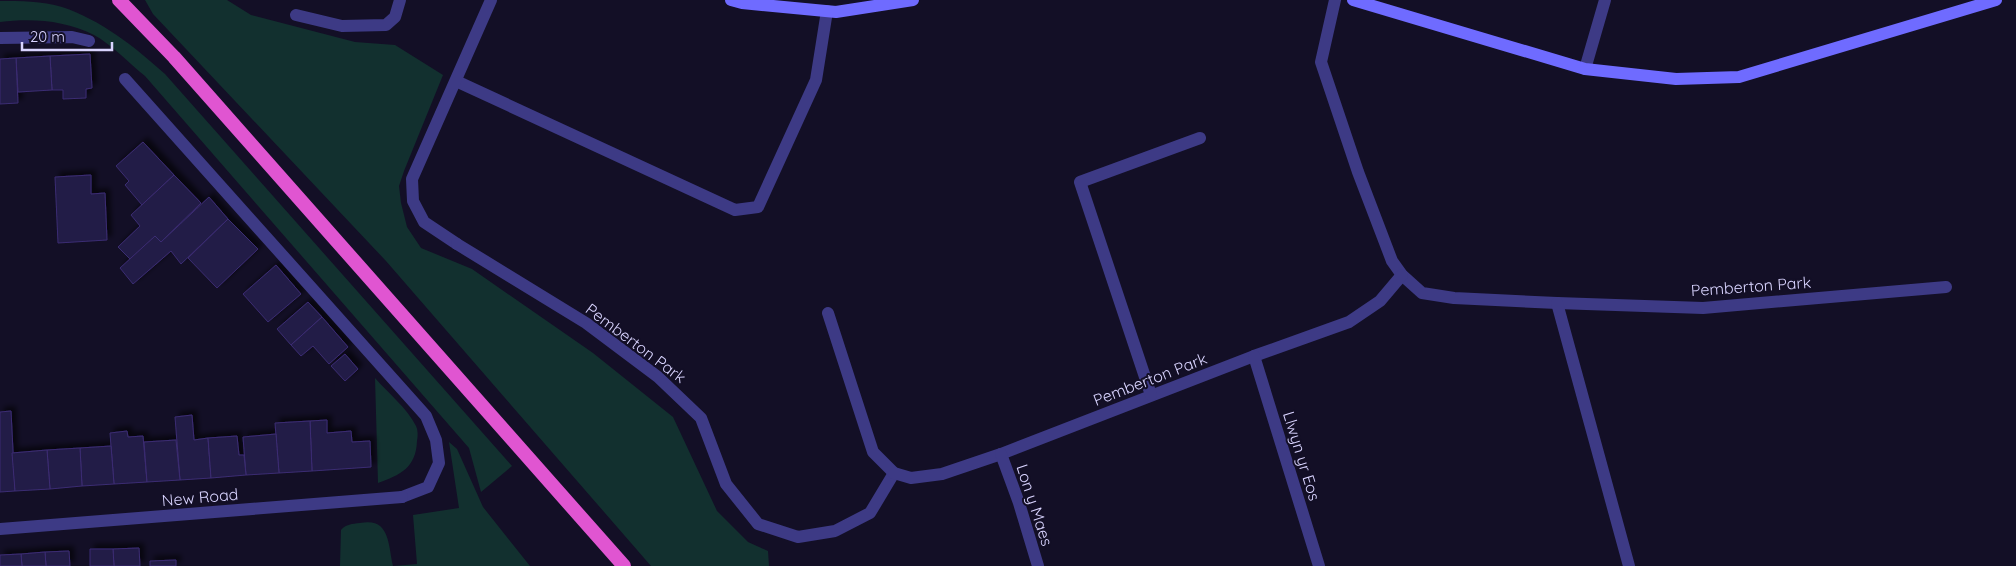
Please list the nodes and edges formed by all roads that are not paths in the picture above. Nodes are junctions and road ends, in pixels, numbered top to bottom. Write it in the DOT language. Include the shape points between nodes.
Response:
graph roads {
  1 [pos="119,0"];
  2 [pos="400,0"];
  3 [pos="491,0"];
  4 [pos="731,0"];
  5 [pos="913,0"];
  6 [pos="1335,0"];
  7 [pos="1353,0"];
  8 [pos="1605,0"];
  9 [pos="1996,0"];
  10 [pos="828,11"];
  11 [pos="296,15"];
  12 [pos="0,38"];
  13 [pos="90,41"];
  14 [pos="1585,68"];
  15 [pos="126,79"];
  16 [pos="456,81"];
  17 [pos="1200,138"];
  18 [pos="1402,275"];
  19 [pos="1946,287"];
  20 [pos="1557,303"];
  21 [pos="828,313"];
  22 [pos="1254,356"];
  23 [pos="1152,395"];
  24 [pos="1001,454"];
  25 [pos="894,473"];
  26 [pos="0,530"];
  27 [pos="624,566"];
  28 [pos="1038,566"];
  29 [pos="1319,566"];
  30 [pos="1629,566"];
  1 -- 27 [label="highway" via="174,56"];
  2 -- 11 [label="street" via="395,17 386,26 342,26"];
  3 -- 16 [label="street, Pemberton Park"];
  4 -- 10 [label="main road"];
  5 -- 10 [label="main road"];
  6 -- 18 [label="street, Pemberton Park" via="1321,62 1358,172 1392,261"];
  7 -- 14 [label="main road"];
  8 -- 14 [label="street"];
  9 -- 14 [label="main road" via="1739,77 1676,79"];
  10 -- 16 [label="street" via="816,80 758,207 735,210"];
  12 -- 13 [label="street" via="72,37"];
  15 -- 26 [label="street, New Road" via="426,416 436,440 439,463 428,487 402,497"];
  16 -- 25 [label="street, Pemberton Park" via="412,179 413,201 424,222 586,323 658,376 701,418 726,484 758,524 798,537 835,531 870,513"];
  17 -- 23 [label="street" via="1080,182"];
  18 -- 20 [label="street, Pemberton Park" via="1422,293 1454,298"];
  18 -- 22 [label="street, Pemberton Park" via="1380,301 1349,322"];
  19 -- 20 [label="street, Pemberton Park" via="1703,308"];
  20 -- 30 [label="street"];
  21 -- 25 [label="street" via="873,452"];
  22 -- 23 [label="street, Pemberton Park"];
  22 -- 29 [label="street, Llwyn yr Eos"];
  23 -- 24 [label="street, Pemberton Park"];
  24 -- 25 [label="street, Pemberton Park" via="942,474 911,478"];
  24 -- 28 [label="street, Lon y Maes"];
}
